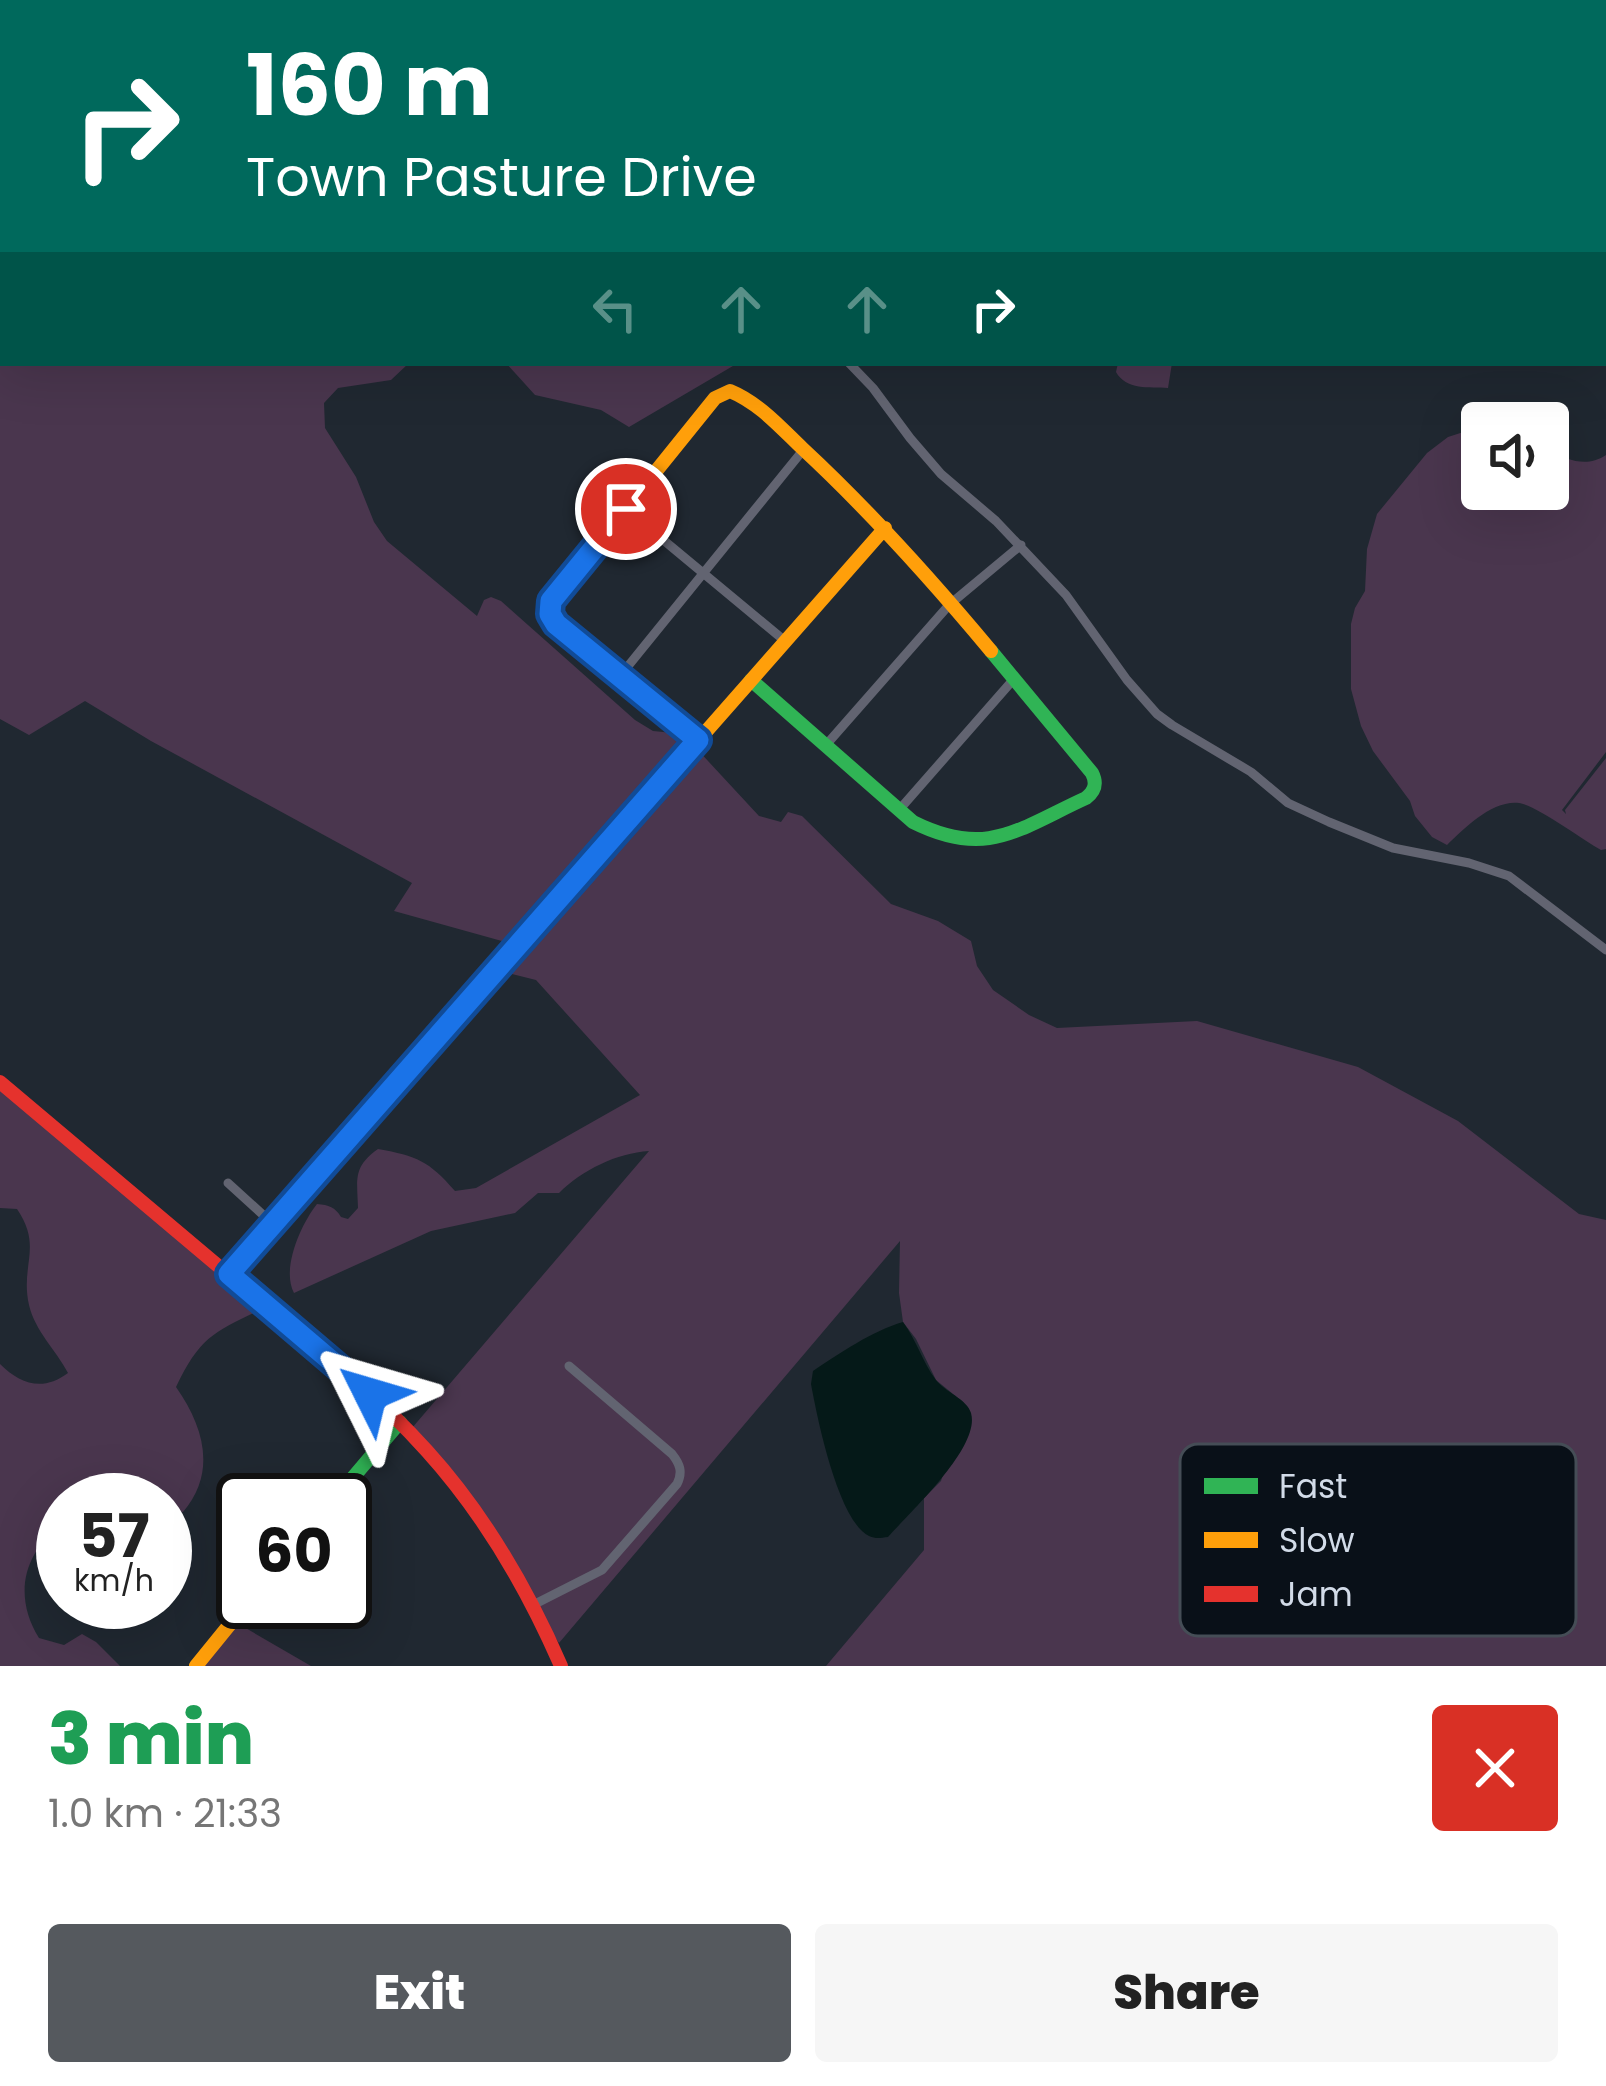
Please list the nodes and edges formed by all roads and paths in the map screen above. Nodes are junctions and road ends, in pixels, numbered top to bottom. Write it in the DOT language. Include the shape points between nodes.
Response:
graph roads {
  1 [pos="852,366"];
  2 [pos="804,449"];
  3 [pos="626,509"];
  4 [pos="885,528"];
  5 [pos="1021,545"];
  6 [pos="704,572"];
  7 [pos="950,605"];
  8 [pos="784,641"];
  9 [pos="620,676"];
  10 [pos="751,680"];
  11 [pos="1013,680"];
  12 [pos="698,740"];
  13 [pos="826,746"];
  14 [pos="898,809"];
  15 [pos="1606,950"];
  16 [pos="0,1082"];
  17 [pos="228,1184"];
  18 [pos="273,1224"];
  19 [pos="229,1274"];
  20 [pos="568,1366"];
  21 [pos="400,1422"];
  22 [pos="357,1473"];
  23 [pos="533,1605"];
  24 [pos="226,1629"];
  25 [pos="196,1666"];
  26 [pos="561,1666"];
  1 -- 5 [label="street" via="941,474"];
  2 -- 3 [label="street" via="739,394 722,393"];
  2 -- 4 [label="street"];
  2 -- 6 [label="street"];
  3 -- 6 [label="street"];
  3 -- 9 [label="street" via="549,609 554,622"];
  4 -- 7 [label="street"];
  4 -- 8 [label="street"];
  5 -- 7 [label="street"];
  5 -- 15 [label="street" via="1172,725 1315,816 1393,848 1509,876"];
  6 -- 8 [label="street"];
  6 -- 9 [label="street"];
  7 -- 11 [label="street"];
  7 -- 13 [label="street"];
  8 -- 10 [label="street"];
  9 -- 12 [label="street"];
  10 -- 12 [label="street"];
  10 -- 13 [label="street"];
  11 -- 14 [label="street"];
  11 -- 14 [label="street" via="1092,772 1091,795 981,841 937,835"];
  12 -- 18 [label="street"];
  13 -- 14 [label="street"];
  16 -- 19 [label="street"];
  17 -- 18 [label="street"];
  18 -- 19 [label="street"];
  19 -- 21 [label="street"];
  20 -- 23 [label="street" via="672,1454 681,1474 602,1570"];
  21 -- 22 [label="street"];
  21 -- 23 [label="street" via="480,1517"];
  23 -- 26 [label="street"];
  24 -- 25 [label="street"];
}
